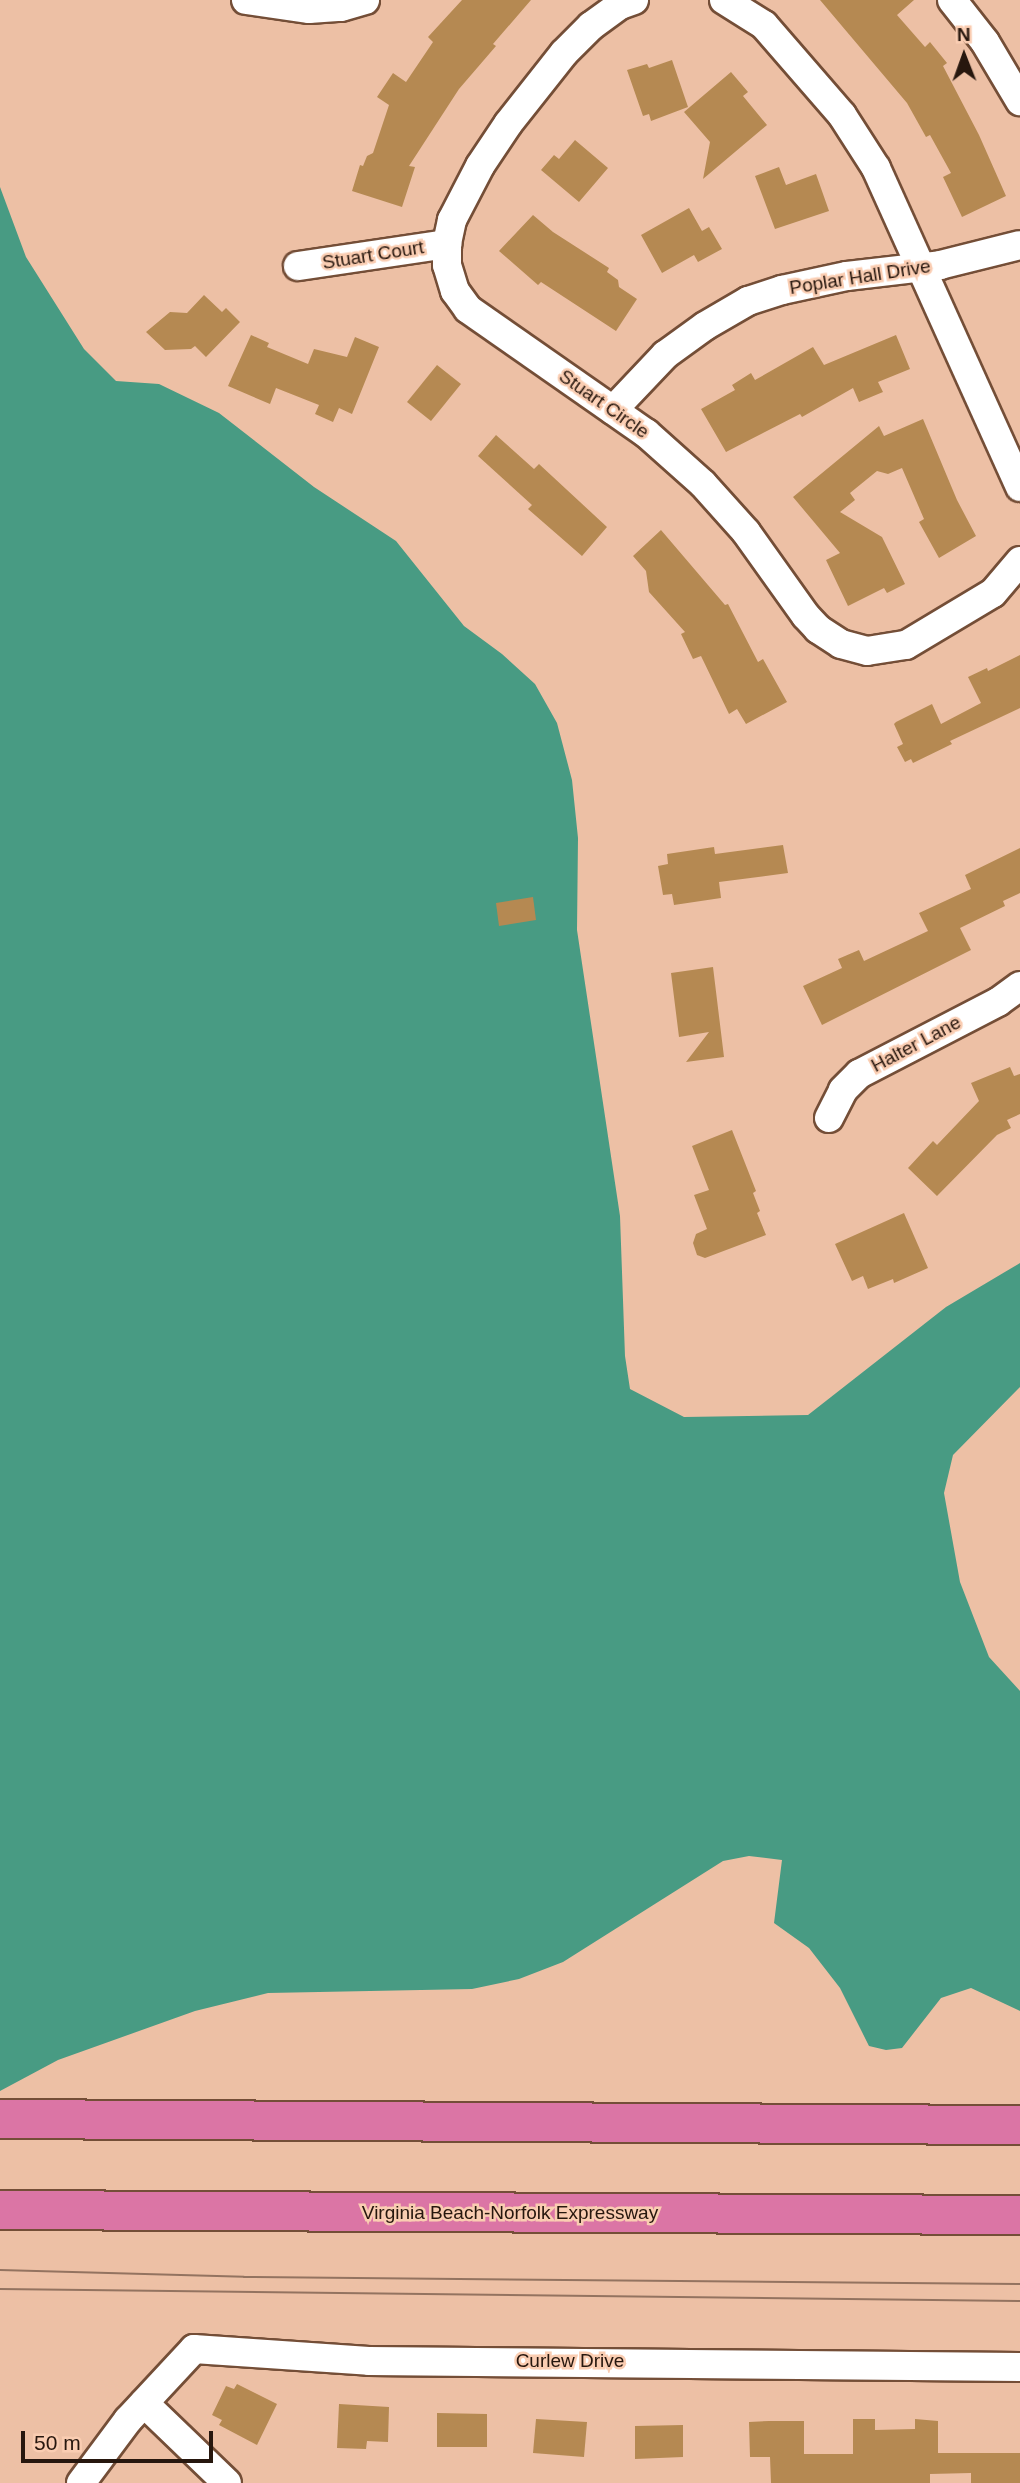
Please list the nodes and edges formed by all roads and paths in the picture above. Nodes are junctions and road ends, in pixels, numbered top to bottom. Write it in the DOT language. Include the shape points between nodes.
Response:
graph roads {
  1 [pos="246,0"];
  2 [pos="365,0"];
  3 [pos="634,0"];
  4 [pos="724,0"];
  5 [pos="952,0"];
  6 [pos="1020,101"];
  7 [pos="447,244"];
  8 [pos="1020,245"];
  9 [pos="298,266"];
  10 [pos="923,267"];
  11 [pos="613,410"];
  12 [pos="1020,487"];
  13 [pos="1020,561"];
  14 [pos="1020,986"];
  15 [pos="829,1118"];
  16 [pos="0,2119"];
  17 [pos="1020,2125"];
  18 [pos="0,2210"];
  19 [pos="1020,2216"];
  20 [pos="1020,2367"];
  21 [pos="144,2403"];
  22 [pos="81,2483"];
  23 [pos="226,2483"];
  1 -- 2 [label="street" via="309,9"];
  3 -- 7 [label="street, Stuart Circle" via="591,26 508,124 452,220"];
  4 -- 10 [label="street" via="764,25 842,115 876,168"];
  5 -- 6 [label="street" via="985,42"];
  7 -- 9 [label="street, Stuart Court"];
  7 -- 11 [label="street, Stuart Circle" via="447,265 455,291 468,309"];
  8 -- 10 [label="street, Poplar Hall Drive"];
  10 -- 11 [label="street, Poplar Hall Drive" via="847,276 748,301 666,355"];
  10 -- 12 [label="street"];
  11 -- 13 [label="street, Stuart Circle" via="703,484 747,532 806,616 841,644 867,651 906,645 993,593"];
  14 -- 15 [label="street, Halter Lane" via="859,1074 843,1090"];
  16 -- 17 [label="highway"];
  18 -- 19 [label="highway, Virginia Beach-Norfolk Expressway"];
  20 -- 21 [label="street, Curlew Drive" via="369,2361 194,2349"];
  21 -- 22 [label="street"];
  21 -- 23 [label="street"];
}
